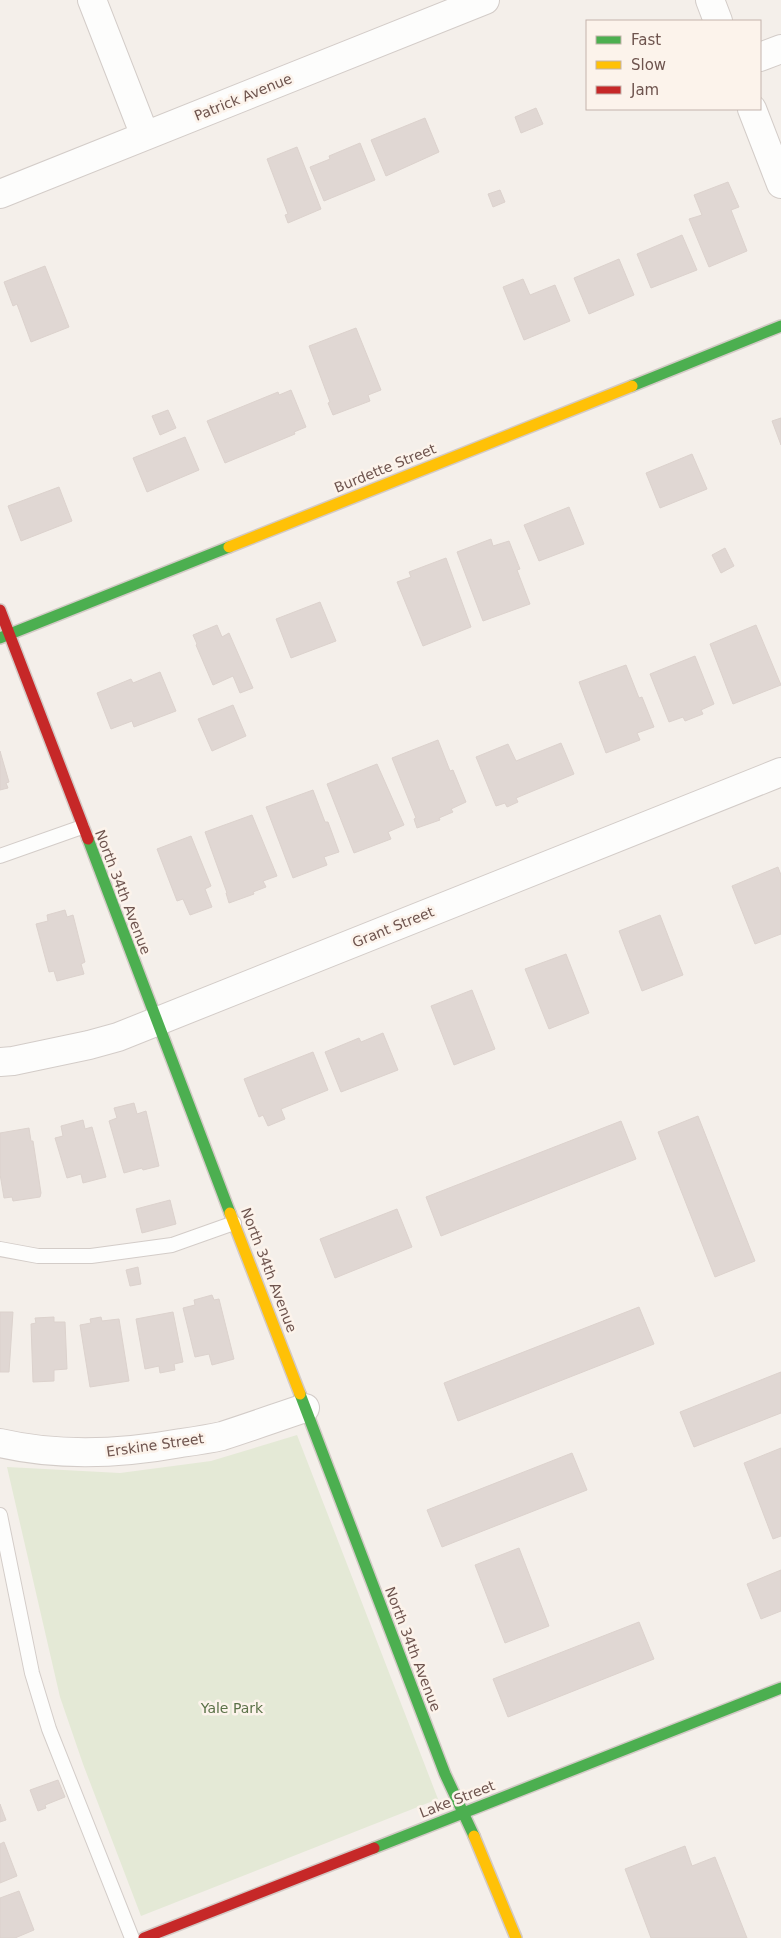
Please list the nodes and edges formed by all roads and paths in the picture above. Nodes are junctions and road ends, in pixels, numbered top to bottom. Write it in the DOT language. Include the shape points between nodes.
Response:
graph roads {
  1 [pos="92,0"];
  2 [pos="485,0"];
  3 [pos="710,0"];
  4 [pos="718,20"];
  5 [pos="781,49"];
  6 [pos="761,57"];
  7 [pos="752,110"];
  8 [pos="146,136"];
  9 [pos="781,184"];
  10 [pos="0,194"];
  11 [pos="781,326"];
  12 [pos="0,610"];
  13 [pos="5,636"];
  14 [pos="781,772"];
  15 [pos="82,827"];
  16 [pos="0,856"];
  17 [pos="157,1021"];
  18 [pos="0,1062"];
  19 [pos="234,1222"];
  20 [pos="0,1249"];
  21 [pos="306,1408"];
  22 [pos="0,1443"];
  23 [pos="0,1515"];
  24 [pos="781,1688"];
  25 [pos="464,1813"];
  26 [pos="132,1938"];
  27 [pos="144,1938"];
  28 [pos="516,1938"];
  1 -- 8 [label="street"];
  2 -- 8 [label="street, Patrick Avenue"];
  3 -- 4 [label="street"];
  5 -- 6 [label="street"];
  7 -- 9 [label="street"];
  8 -- 10 [label="street, Patrick Avenue"];
  11 -- 13 [label="street, Burdette Street"];
  12 -- 13 [label="street, North 34th Avenue"];
  13 -- 15 [label="street, North 34th Avenue"];
  14 -- 17 [label="street, Grant Street"];
  15 -- 16 [label="lane"];
  15 -- 17 [label="street, North 34th Avenue"];
  17 -- 18 [label="street, Grant Street" via="89,1045"];
  17 -- 19 [label="street, North 34th Avenue"];
  19 -- 20 [label="lane" via="172,1245 91,1256 38,1256"];
  19 -- 21 [label="street, North 34th Avenue"];
  21 -- 22 [label="street, Erskine Street" via="221,1436 144,1450 62,1452"];
  21 -- 25 [label="street, North 34th Avenue" via="445,1774"];
  23 -- 26 [label="lane" via="32,1673 50,1729"];
  24 -- 25 [label="street, Lake Street"];
  25 -- 27 [label="street, Lake Street"];
  25 -- 28 [label="street, North 34th Avenue" via="484,1854"];
}
